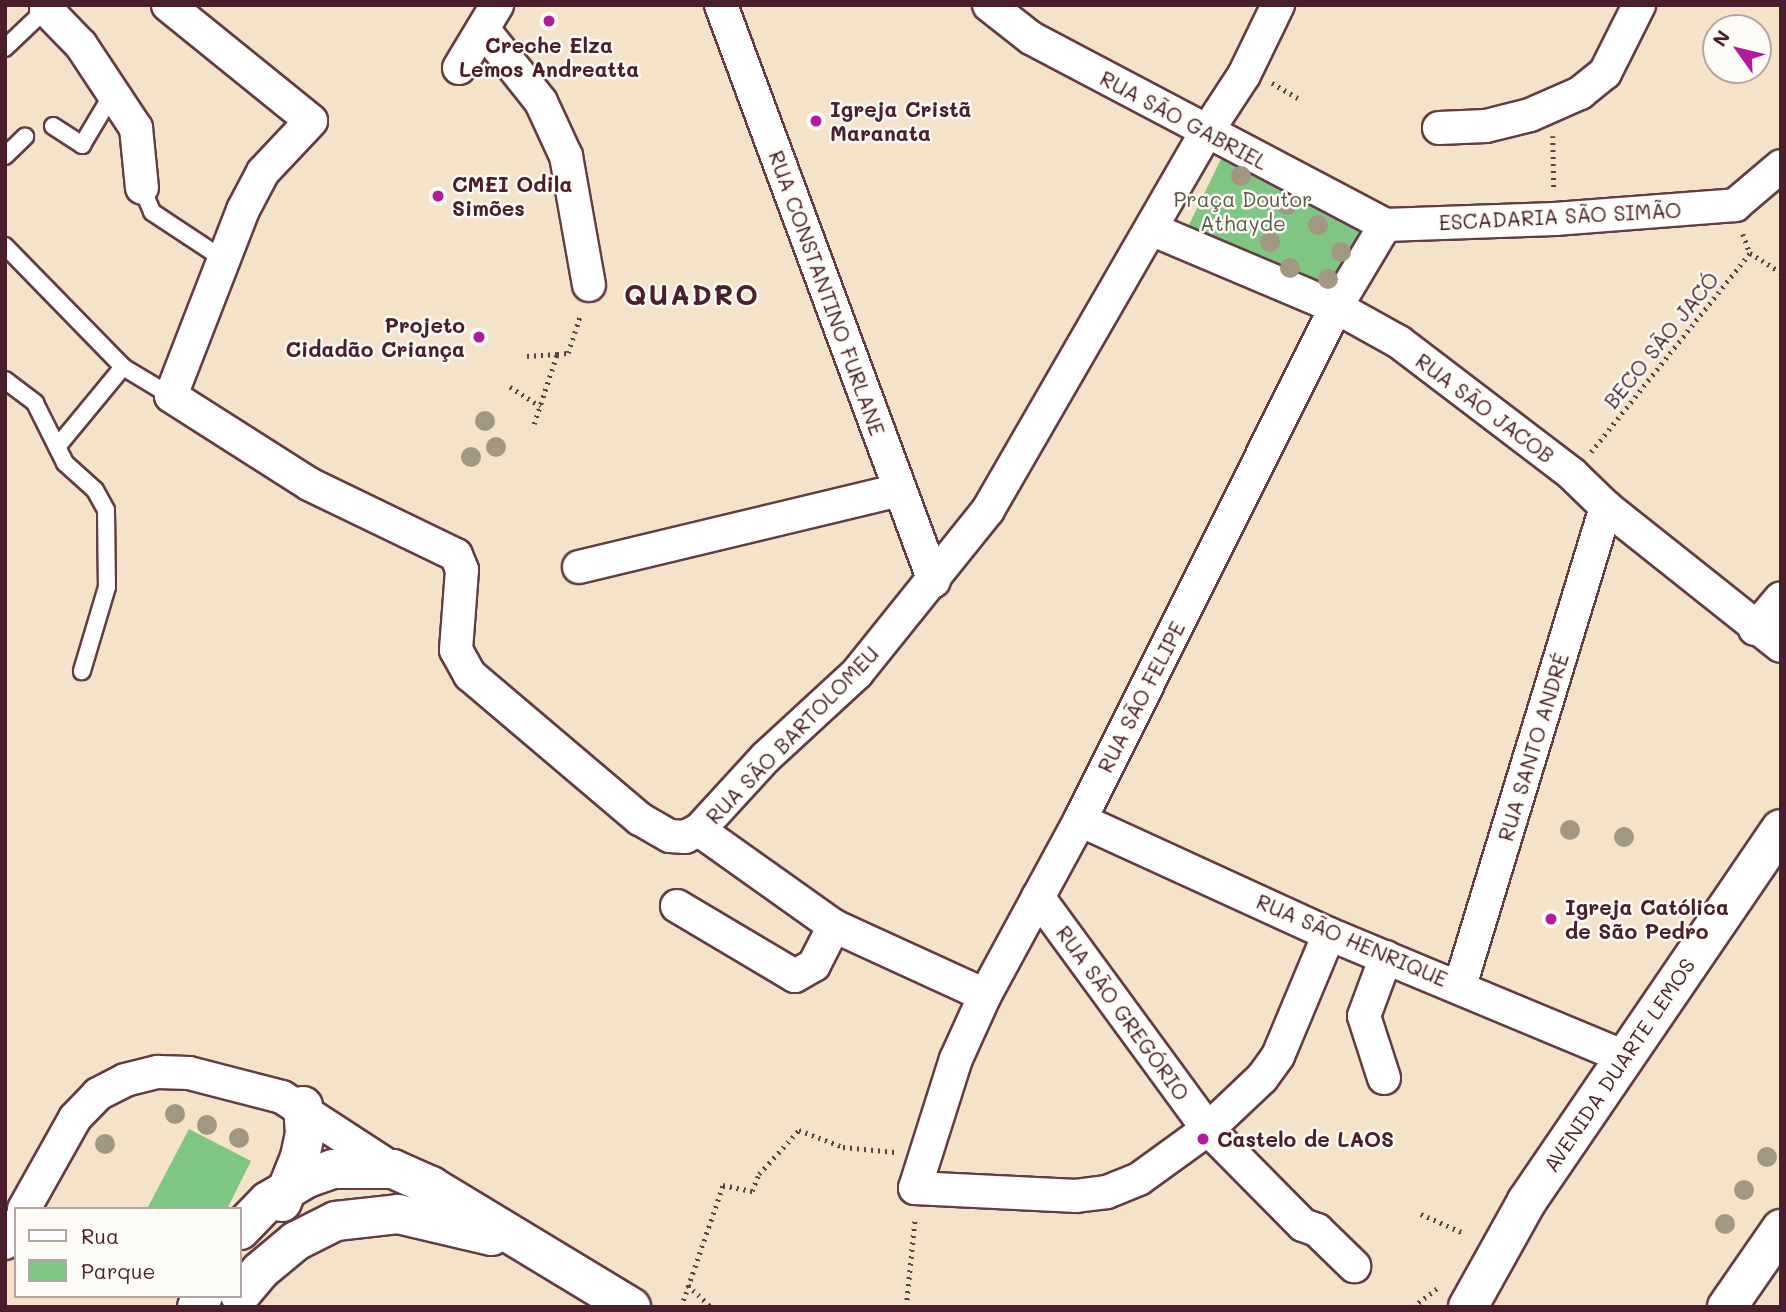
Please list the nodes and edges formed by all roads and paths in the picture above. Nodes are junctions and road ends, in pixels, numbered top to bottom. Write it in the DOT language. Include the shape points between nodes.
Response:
graph roads {
  1 [pos="168,5"];
  2 [pos="721,5"];
  3 [pos="989,5"];
  4 [pos="1278,5"];
  5 [pos="1639,5"];
  6 [pos="47,7"];
  7 [pos="490,17"];
  8 [pos="5,48"];
  9 [pos="459,68"];
  10 [pos="113,93"];
  11 [pos="1553,105"];
  12 [pos="53,126"];
  13 [pos="1439,128"];
  14 [pos="1206,133"];
  15 [pos="25,137"];
  16 [pos="5,156"];
  17 [pos="1781,166"];
  18 [pos="142,188"];
  19 [pos="1555,219"];
  20 [pos="1385,225"];
  21 [pos="1152,229"];
  22 [pos="5,246"];
  23 [pos="223,259"];
  24 [pos="1781,272"];
  25 [pos="589,285"];
  26 [pos="1336,307"];
  27 [pos="556,355"];
  28 [pos="527,356"];
  29 [pos="123,367"];
  30 [pos="5,380"];
  31 [pos="510,387"];
  32 [pos="171,396"];
  33 [pos="540,406"];
  34 [pos="534,424"];
  35 [pos="57,447"];
  36 [pos="1572,474"];
  37 [pos="900,491"];
  38 [pos="1606,507"];
  39 [pos="579,567"];
  40 [pos="934,581"];
  41 [pos="1781,598"];
  42 [pos="1768,637"];
  43 [pos="82,671"];
  44 [pos="1080,820"];
  45 [pos="1781,829"];
  46 [pos="699,830"];
  47 [pos="1038,897"];
  48 [pos="677,906"];
  49 [pos="834,926"];
  50 [pos="1329,934"];
  51 [pos="1386,957"];
  52 [pos="1460,986"];
  53 [pos="985,995"];
  54 [pos="1625,1057"];
  55 [pos="1384,1078"];
  56 [pos="303,1107"];
  57 [pos="1208,1129"];
  58 [pos="920,1166"];
  59 [pos="393,1170"];
  60 [pos="288,1188"];
  61 [pos="25,1207"];
  62 [pos="1421,1214"];
  63 [pos="14,1227"];
  64 [pos="242,1228"];
  65 [pos="1781,1229"];
  66 [pos="1466,1234"];
  67 [pos="5,1243"];
  68 [pos="519,1243"];
  69 [pos="914,1254"];
  70 [pos="1354,1266"];
  71 [pos="688,1284"];
  72 [pos="246,1287"];
  73 [pos="631,1307"];
  74 [pos="681,1307"];
  75 [pos="711,1307"];
  76 [pos="906,1307"];
  77 [pos="1468,1307"];
  78 [pos="1727,1307"];
  1 -- 23 [label="street" via="311,121 263,172"];
  2 -- 37 [label="street, RUA CONSTANTINO FURLANE"];
  3 -- 14 [label="street, RUA SÃO GABRIEL" via="1031,38"];
  4 -- 14 [label="street" via="1244,75"];
  5 -- 11 [label="street" via="1605,73 1580,93"];
  6 -- 8 [label="lane"];
  6 -- 10 [label="street" via="81,45"];
  7 -- 9 [label="street"];
  7 -- 25 [label="street" via="541,102 566,156"];
  10 -- 12 [label="lane" via="82,145"];
  10 -- 18 [label="street" via="136,128"];
  11 -- 13 [label="street" via="1486,127"];
  11 -- 19 [label="path"];
  14 -- 20 [label="street, RUA SÃO GABRIEL"];
  14 -- 21 [label="street, RUA SÃO BARTOLOMEU"];
  15 -- 16 [label="lane"];
  17 -- 19 [label="street, ESCADARIA SÃO SIMÃO" via="1735,205"];
  18 -- 23 [label="lane" via="152,212"];
  19 -- 20 [label="street, ESCADARIA SÃO SIMÃO"];
  20 -- 26 [label="street, RUA SÃO FELIPE"];
  21 -- 26 [label="street, RUA SÃO JACOB"];
  21 -- 40 [label="street, RUA SÃO BARTOLOMEU" via="988,510"];
  22 -- 29 [label="lane"];
  23 -- 32 [label="street"];
  24 -- 36 [label="path, BECO SÃO JACÓ" via="1750,253"];
  25 -- 27 [label="path" via="568,353"];
  26 -- 36 [label="street, RUA SÃO JACOB" via="1399,342"];
  26 -- 44 [label="street, RUA SÃO FELIPE"];
  27 -- 28 [label="path"];
  27 -- 33 [label="path"];
  29 -- 32 [label="lane"];
  29 -- 35 [label="lane"];
  30 -- 35 [label="lane" via="35,402"];
  31 -- 33 [label="path"];
  32 -- 46 [label="street, RUA SÃO BARTOLOMEU" via="309,484 456,555 461,570 456,650 470,675 649,825 670,836 685,837"];
  33 -- 34 [label="path"];
  35 -- 43 [label="lane" via="65,463 95,491 106,510 106,595"];
  36 -- 38 [label="street, RUA SÃO JACOB"];
  37 -- 39 [label="street"];
  37 -- 40 [label="street, RUA CONSTANTINO FURLANE"];
  38 -- 42 [label="street, RUA SÃO JACOB"];
  38 -- 52 [label="street, RUA SANTO ANDRÉ"];
  40 -- 46 [label="street, RUA SÃO BARTOLOMEU" via="858,673 766,757"];
  41 -- 42 [label="street"];
  44 -- 47 [label="street, RUA SÃO FELIPE"];
  44 -- 50 [label="street, RUA SÃO HENRIQUE"];
  45 -- 54 [label="main road, AVENIDA DUARTE LEMOS"];
  46 -- 49 [label="street"];
  47 -- 53 [label="street, RUA SÃO FELIPE"];
  47 -- 57 [label="street, RUA SÃO GREGÓRIO"];
  48 -- 49 [label="street" via="794,976 814,965"];
  49 -- 53 [label="street"];
  50 -- 51 [label="street, RUA SÃO HENRIQUE"];
  50 -- 57 [label="street" via="1278,1056"];
  51 -- 52 [label="street, RUA SÃO HENRIQUE"];
  51 -- 55 [label="street" via="1364,1016"];
  52 -- 54 [label="street, RUA SÃO HENRIQUE"];
  53 -- 58 [label="street, RUA SÃO FELIPE" via="956,1059"];
  54 -- 77 [label="main road, AVENIDA DUARTE LEMOS" via="1527,1200"];
  56 -- 59 [label="street"];
  56 -- 60 [label="main road" via="305,1134"];
  56 -- 61 [label="street" via="243,1084 189,1073 158,1072 125,1080 98,1094 75,1118"];
  57 -- 58 [label="street" via="1139,1179 1107,1192 1076,1196 915,1188"];
  57 -- 70 [label="street, RUA SÃO GREGÓRIO" via="1303,1226 1317,1230"];
  58 -- 71 [label="path" via="843,1147 799,1130 759,1174 752,1191 723,1185"];
  59 -- 60 [label="main road" via="333,1169"];
  59 -- 68 [label="main road" via="430,1186"];
  60 -- 64 [label="main road"];
  60 -- 72 [label="main road"];
  62 -- 66 [label="path"];
  63 -- 67 [label="street"];
  65 -- 78 [label="main road"];
  68 -- 72 [label="main road" via="398,1214 366,1215 336,1221 296,1241"];
  68 -- 73 [label="main road"];
  69 -- 76 [label="path"];
  71 -- 74 [label="path"];
  71 -- 75 [label="path"];
}
